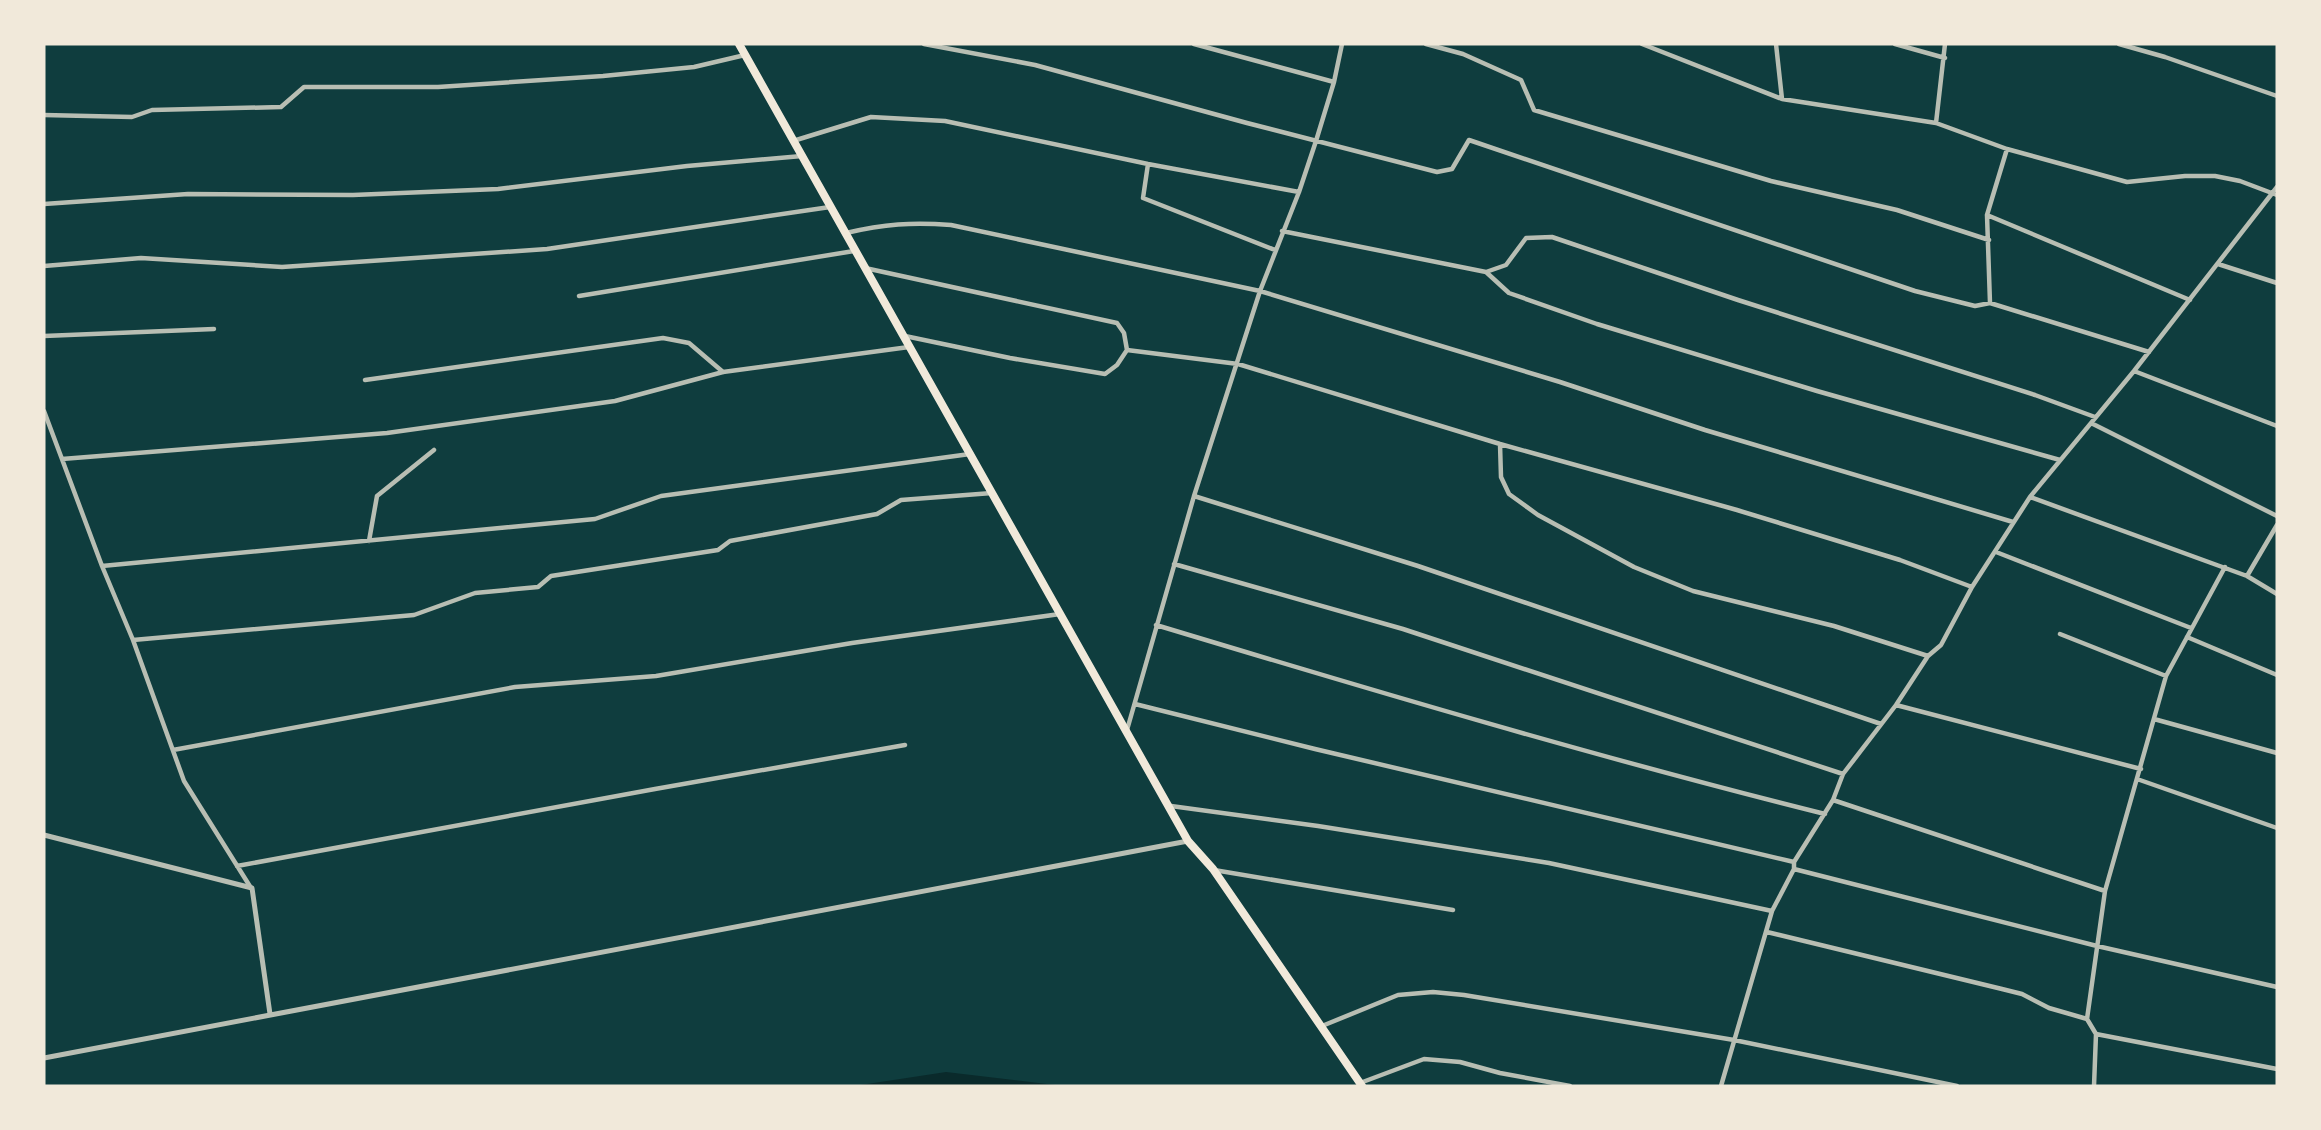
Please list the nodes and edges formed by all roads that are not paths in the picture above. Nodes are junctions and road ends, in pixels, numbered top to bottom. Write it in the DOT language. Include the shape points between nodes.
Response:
graph roads {
  1 [pos="739,44"];
  2 [pos="924,44"];
  3 [pos="1194,44"];
  4 [pos="1342,44"];
  5 [pos="1426,44"];
  6 [pos="1642,44"];
  7 [pos="1776,44"];
  8 [pos="1895,44"];
  9 [pos="1945,44"];
  10 [pos="2119,44"];
  11 [pos="745,55"];
  12 [pos="1945,58"];
  13 [pos="1334,82"];
  14 [pos="2277,96"];
  15 [pos="1782,99"];
  16 [pos="44,115"];
  17 [pos="1936,123"];
  18 [pos="793,141"];
  19 [pos="1316,141"];
  20 [pos="2007,149"];
  21 [pos="802,156"];
  22 [pos="1148,164"];
  23 [pos="2277,187"];
  24 [pos="1299,192"];
  25 [pos="2275,194"];
  26 [pos="44,204"];
  27 [pos="830,207"];
  28 [pos="1987,215"];
  29 [pos="1282,231"];
  30 [pos="845,234"];
  31 [pos="1989,240"];
  32 [pos="1275,250"];
  33 [pos="855,251"];
  34 [pos="2218,264"];
  35 [pos="44,266"];
  36 [pos="864,268"];
  37 [pos="1486,272"];
  38 [pos="2277,283"];
  39 [pos="1260,291"];
  40 [pos="579,296"];
  41 [pos="2190,300"];
  42 [pos="1990,303"];
  43 [pos="214,330"];
  44 [pos="44,335"];
  45 [pos="903,335"];
  46 [pos="909,347"];
  47 [pos="1127,350"];
  48 [pos="2149,352"];
  49 [pos="1238,364"];
  50 [pos="2134,371"];
  51 [pos="723,372"];
  52 [pos="365,380"];
  53 [pos="44,411"];
  54 [pos="2095,417"];
  55 [pos="2091,423"];
  56 [pos="2277,426"];
  57 [pos="1500,444"];
  58 [pos="433,450"];
  59 [pos="970,454"];
  60 [pos="62,459"];
  61 [pos="2060,460"];
  62 [pos="992,494"];
  63 [pos="1194,496"];
  64 [pos="2030,497"];
  65 [pos="2277,516"];
  66 [pos="2013,522"];
  67 [pos="2277,525"];
  68 [pos="369,541"];
  69 [pos="1996,552"];
  70 [pos="1174,564"];
  71 [pos="102,566"];
  72 [pos="2225,567"];
  73 [pos="2247,576"];
  74 [pos="1972,587"];
  75 [pos="2277,594"];
  76 [pos="1060,614"];
  77 [pos="1156,625"];
  78 [pos="2191,628"];
  79 [pos="2060,634"];
  80 [pos="2187,636"];
  81 [pos="133,640"];
  82 [pos="1928,656"];
  83 [pos="2277,675"];
  84 [pos="2166,676"];
  85 [pos="1135,704"];
  86 [pos="1895,705"];
  87 [pos="2154,719"];
  88 [pos="1881,724"];
  89 [pos="1127,731"];
  90 [pos="905,745"];
  91 [pos="173,750"];
  92 [pos="2277,753"];
  93 [pos="2141,769"];
  94 [pos="1843,774"];
  95 [pos="2137,779"];
  96 [pos="1833,800"];
  97 [pos="1170,806"];
  98 [pos="1825,814"];
  99 [pos="2277,828"];
  100 [pos="44,835"];
  101 [pos="1188,841"];
  102 [pos="237,866"];
  103 [pos="1794,866"];
  104 [pos="1213,869"];
  105 [pos="252,888"];
  106 [pos="2105,891"];
  107 [pos="1453,910"];
  108 [pos="1772,911"];
  109 [pos="1767,932"];
  110 [pos="2098,946"];
  111 [pos="2277,987"];
  112 [pos="270,1014"];
  113 [pos="2087,1018"];
  114 [pos="1322,1026"];
  115 [pos="2096,1034"];
  116 [pos="1734,1040"];
  117 [pos="44,1058"];
  118 [pos="2277,1069"];
  119 [pos="1361,1084"];
  120 [pos="1570,1086"];
  121 [pos="1721,1086"];
  122 [pos="1956,1086"];
  123 [pos="2094,1086"];
  1 -- 11 [label="highway"];
  2 -- 19 [label="street" via="1035,65"];
  3 -- 13 [label="street"];
  4 -- 13 [label="street"];
  5 -- 31 [label="street" via="1463,54 1521,80 1534,110 1771,180 1897,210"];
  6 -- 15 [label="street"];
  7 -- 15 [label="street"];
  8 -- 12 [label="street"];
  9 -- 12 [label="street"];
  10 -- 14 [label="street"];
  11 -- 16 [label="street" via="603,76 438,87 304,88 281,107 152,110 132,117"];
  11 -- 18 [label="highway"];
  12 -- 17 [label="street"];
  13 -- 19 [label="street"];
  15 -- 17 [label="street"];
  17 -- 20 [label="street"];
  18 -- 21 [label="highway"];
  18 -- 22 [label="street" via="871,117 945,121"];
  19 -- 24 [label="street"];
  19 -- 42 [label="street" via="1437,172 1452,169 1469,140 1915,291 1975,306"];
  20 -- 25 [label="street" via="2127,182 2215,176"];
  20 -- 28 [label="street"];
  21 -- 26 [label="street" via="498,189 353,195 188,194"];
  21 -- 27 [label="highway"];
  22 -- 24 [label="street"];
  22 -- 32 [label="street" via="1143,198"];
  23 -- 25 [label="street"];
  24 -- 29 [label="street"];
  25 -- 34 [label="street"];
  27 -- 30 [label="highway"];
  27 -- 35 [label="street" via="533,250 282,267 141,258"];
  28 -- 31 [label="street"];
  28 -- 41 [label="street"];
  29 -- 32 [label="street"];
  29 -- 37 [label="street"];
  30 -- 33 [label="highway"];
  30 -- 39 [label="street" via="916,222 951,225"];
  31 -- 42 [label="street"];
  32 -- 39 [label="street"];
  33 -- 36 [label="highway"];
  33 -- 40 [label="street"];
  34 -- 38 [label="street"];
  34 -- 41 [label="street"];
  36 -- 45 [label="highway"];
  36 -- 47 [label="street" via="1116,323 1124,333"];
  37 -- 54 [label="street" via="1506,265 1526,238 1552,237"];
  37 -- 61 [label="street" via="1509,293 1597,324"];
  39 -- 49 [label="street"];
  39 -- 66 [label="street"];
  41 -- 48 [label="street"];
  42 -- 48 [label="street"];
  43 -- 44 [label="street"];
  45 -- 46 [label="highway"];
  45 -- 47 [label="street" via="1105,374"];
  46 -- 51 [label="street"];
  46 -- 59 [label="highway"];
  47 -- 49 [label="street"];
  48 -- 50 [label="street"];
  49 -- 57 [label="street"];
  49 -- 63 [label="street"];
  50 -- 54 [label="street"];
  50 -- 56 [label="street"];
  51 -- 52 [label="street" via="689,343 663,338"];
  51 -- 60 [label="street" via="615,401 387,433"];
  53 -- 60 [label="street"];
  54 -- 55 [label="street"];
  55 -- 61 [label="street"];
  55 -- 65 [label="street"];
  57 -- 74 [label="street" via="1737,510"];
  57 -- 82 [label="street" via="1501,477 1509,495 1634,567 1693,590"];
  58 -- 68 [label="street" via="377,496"];
  59 -- 62 [label="highway"];
  59 -- 68 [label="street" via="661,496 595,519"];
  60 -- 71 [label="street"];
  61 -- 64 [label="street"];
  62 -- 76 [label="highway"];
  62 -- 81 [label="street" via="901,500 877,514 730,541 718,550 551,576 538,587 475,593 414,615"];
  63 -- 70 [label="street"];
  63 -- 88 [label="street" via="1431,570"];
  64 -- 66 [label="street"];
  64 -- 72 [label="street"];
  66 -- 69 [label="street"];
  67 -- 73 [label="street"];
  68 -- 71 [label="street"];
  69 -- 74 [label="street"];
  69 -- 78 [label="street"];
  70 -- 77 [label="street"];
  70 -- 94 [label="street" via="1403,629"];
  71 -- 81 [label="street"];
  72 -- 73 [label="street"];
  72 -- 78 [label="street"];
  73 -- 75 [label="street"];
  74 -- 82 [label="street" via="1941,645"];
  76 -- 89 [label="highway"];
  76 -- 91 [label="street" via="656,677 515,687"];
  77 -- 85 [label="street"];
  77 -- 98 [label="street" via="1493,726"];
  78 -- 80 [label="street"];
  79 -- 84 [label="street"];
  80 -- 83 [label="street"];
  80 -- 84 [label="street"];
  81 -- 91 [label="street"];
  82 -- 86 [label="street"];
  84 -- 87 [label="street"];
  85 -- 89 [label="street"];
  85 -- 103 [label="street"];
  86 -- 88 [label="street"];
  86 -- 93 [label="street"];
  87 -- 92 [label="street"];
  87 -- 93 [label="street"];
  88 -- 94 [label="street"];
  89 -- 97 [label="highway"];
  90 -- 102 [label="street"];
  91 -- 102 [label="street" via="184,781"];
  93 -- 95 [label="street"];
  94 -- 96 [label="street"];
  95 -- 99 [label="street"];
  95 -- 106 [label="street"];
  96 -- 98 [label="street"];
  96 -- 106 [label="street"];
  97 -- 101 [label="highway"];
  97 -- 108 [label="street" via="1549,863"];
  98 -- 103 [label="street"];
  100 -- 105 [label="street"];
  101 -- 104 [label="highway"];
  101 -- 112 [label="street"];
  102 -- 105 [label="street"];
  103 -- 108 [label="street"];
  103 -- 110 [label="street"];
  104 -- 107 [label="street"];
  104 -- 114 [label="highway"];
  105 -- 112 [label="street"];
  106 -- 110 [label="street"];
  108 -- 109 [label="street"];
  109 -- 113 [label="street" via="2022,994 2049,1008"];
  109 -- 116 [label="street"];
  110 -- 111 [label="street"];
  110 -- 113 [label="street"];
  112 -- 117 [label="street"];
  113 -- 115 [label="street"];
  114 -- 116 [label="street" via="1398,995 1433,992"];
  114 -- 119 [label="highway"];
  115 -- 118 [label="street"];
  115 -- 123 [label="street"];
  116 -- 121 [label="street"];
  116 -- 122 [label="street"];
  119 -- 120 [label="street" via="1424,1059 1460,1062"];
}
